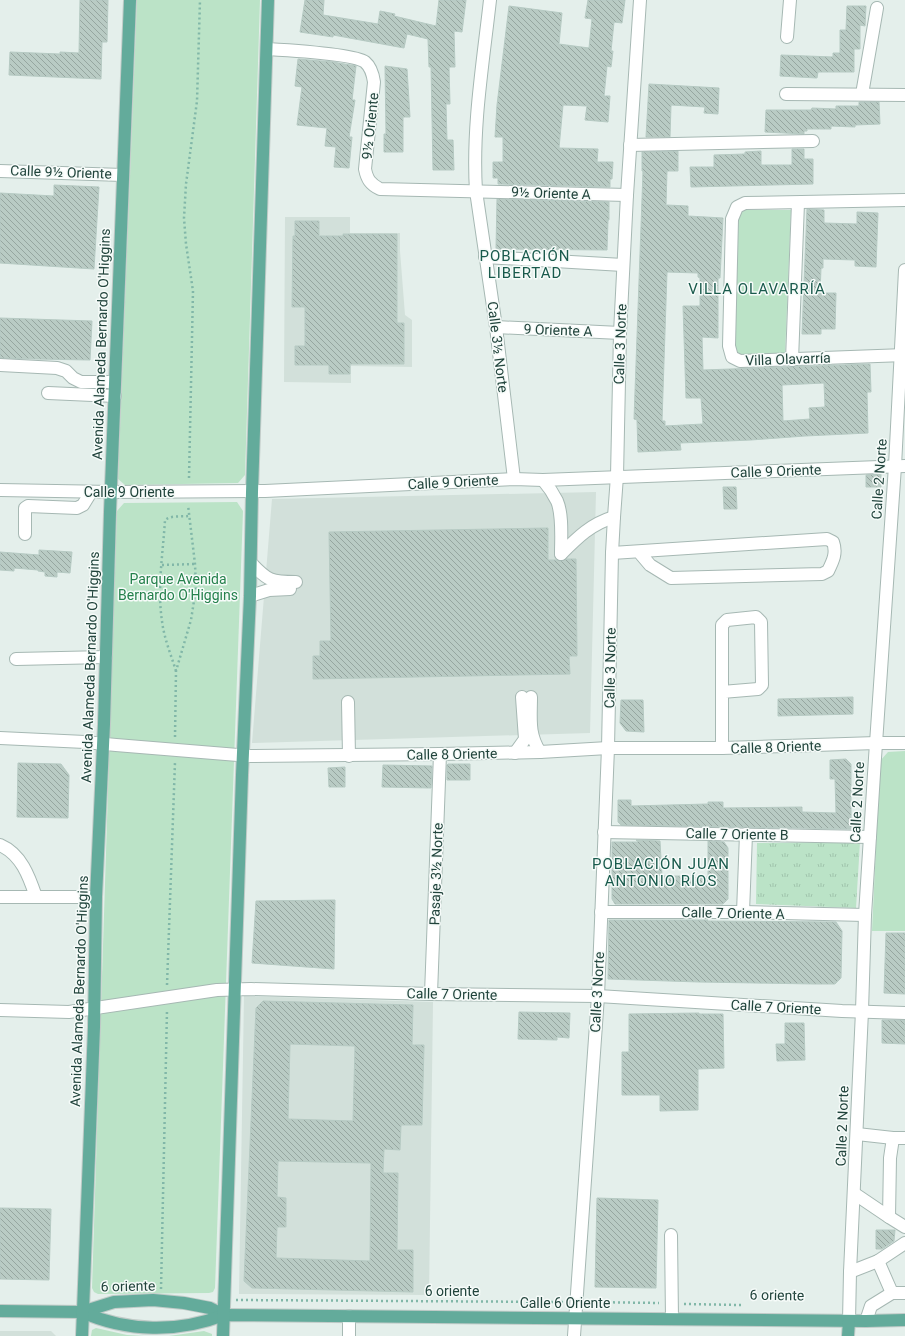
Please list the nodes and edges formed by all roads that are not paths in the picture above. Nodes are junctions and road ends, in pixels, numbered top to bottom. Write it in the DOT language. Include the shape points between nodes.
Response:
graph roads {
  1 [pos="130,0"];
  2 [pos="268,0"];
  3 [pos="490,0"];
  4 [pos="640,0"];
  5 [pos="790,0"];
  6 [pos="877,8"];
  7 [pos="787,37"];
  8 [pos="267,49"];
  9 [pos="786,94"];
  10 [pos="862,94"];
  11 [pos="905,95"];
  12 [pos="813,141"];
  13 [pos="630,145"];
  14 [pos="0,170"];
  15 [pos="123,174"];
  16 [pos="476,190"];
  17 [pos="627,195"];
  18 [pos="905,200"];
  19 [pos="798,202"];
  20 [pos="485,257"];
  21 [pos="623,265"];
  22 [pos="905,270"];
  23 [pos="496,327"];
  24 [pos="620,333"];
  25 [pos="903,355"];
  26 [pos="792,360"];
  27 [pos="0,365"];
  28 [pos="115,382"];
  29 [pos="48,393"];
  30 [pos="115,396"];
  31 [pos="900,466"];
  32 [pos="617,476"];
  33 [pos="514,479"];
  34 [pos="543,480"];
  35 [pos="0,490"];
  36 [pos="91,492"];
  37 [pos="111,492"];
  38 [pos="252,492"];
  39 [pos="614,517"];
  40 [pos="25,534"];
  41 [pos="639,552"];
  42 [pos="612,553"];
  43 [pos="251,563"];
  44 [pos="250,596"];
  45 [pos="106,657"];
  46 [pos="16,658"];
  47 [pos="722,692"];
  48 [pos="348,702"];
  49 [pos="0,738"];
  50 [pos="876,743"];
  51 [pos="905,743"];
  52 [pos="102,744"];
  53 [pos="608,748"];
  54 [pos="722,748"];
  55 [pos="515,752"];
  56 [pos="540,752"];
  57 [pos="440,754"];
  58 [pos="243,755"];
  59 [pos="349,756"];
  60 [pos="604,832"];
  61 [pos="746,834"];
  62 [pos="870,837"];
  63 [pos="0,845"];
  64 [pos="0,897"];
  65 [pos="36,897"];
  66 [pos="96,897"];
  67 [pos="601,912"];
  68 [pos="743,912"];
  69 [pos="865,915"];
  70 [pos="234,989"];
  71 [pos="431,994"];
  72 [pos="598,996"];
  73 [pos="94,1009"];
  74 [pos="0,1010"];
  75 [pos="862,1011"];
  76 [pos="905,1013"];
  77 [pos="857,1134"];
  78 [pos="893,1138"];
  79 [pos="905,1138"];
  80 [pos="855,1194"];
  81 [pos="889,1218"];
  82 [pos="905,1227"];
  83 [pos="671,1235"];
  84 [pos="905,1243"];
  85 [pos="878,1261"];
  86 [pos="850,1272"];
  87 [pos="892,1293"];
  88 [pos="905,1293"];
  89 [pos="0,1311"];
  90 [pos="82,1312"];
  91 [pos="224,1315"];
  92 [pos="349,1316"];
  93 [pos="575,1318"];
  94 [pos="672,1319"];
  95 [pos="905,1320"];
  96 [pos="849,1321"];
  97 [pos="866,1321"];
  98 [pos="82,1336"];
  99 [pos="223,1336"];
  100 [pos="349,1336"];
  101 [pos="574,1336"];
  102 [pos="848,1336"];
  1 -- 15 [label="main road, Avenida Alameda Bernardo O'Higgins"];
  2 -- 8 [label="main road"];
  3 -- 16 [label="street, Calle 3½ Norte" via="476,119"];
  4 -- 13 [label="street, Calle 3 Norte"];
  5 -- 7 [label="street"];
  6 -- 10 [label="street"];
  8 -- 16 [label="street, 9½ Oriente" via="351,58 366,62 374,82 365,169 368,179 374,186 384,190"];
  8 -- 38 [label="main road"];
  9 -- 10 [label="street"];
  10 -- 11 [label="street"];
  12 -- 13 [label="street"];
  13 -- 17 [label="street, Calle 3 Norte"];
  14 -- 15 [label="street, Calle 9½ Oriente"];
  15 -- 28 [label="main road, Avenida Alameda Bernardo O'Higgins"];
  16 -- 17 [label="street, 9½ Oriente A"];
  16 -- 20 [label="street, Calle 3½ Norte"];
  17 -- 21 [label="street, Calle 3 Norte"];
  18 -- 19 [label="street, Villa Olavarría"];
  19 -- 26 [label="street"];
  19 -- 26 [label="street, Villa Olavarría" via="745,203 737,207 732,219 729,346 732,357 740,361"];
  20 -- 21 [label="street"];
  20 -- 23 [label="street, Calle 3½ Norte"];
  21 -- 24 [label="street, Calle 3 Norte"];
  22 -- 25 [label="street, Calle 2 Norte"];
  23 -- 24 [label="street, 9 Oriente A"];
  23 -- 33 [label="street, Calle 3½ Norte"];
  24 -- 32 [label="street, Calle 3 Norte"];
  25 -- 26 [label="street, Villa Olavarría"];
  25 -- 31 [label="street, Calle 2 Norte"];
  27 -- 28 [label="street" via="58,368 66,371 77,381"];
  28 -- 30 [label="main road, Avenida Alameda Bernardo O'Higgins"];
  29 -- 30 [label="street"];
  30 -- 37 [label="main road, Avenida Alameda Bernardo O'Higgins"];
  31 -- 32 [label="street, Calle 9 Oriente"];
  31 -- 50 [label="street, Calle 2 Norte"];
  32 -- 34 [label="street, Calle 9 Oriente"];
  32 -- 39 [label="street, Calle 3 Norte"];
  33 -- 34 [label="street, Calle 9 Oriente"];
  33 -- 38 [label="street, Calle 9 Oriente"];
  34 -- 39 [label="street" via="558,503 562,529 561,554 584,531"];
  35 -- 36 [label="street, Calle 9 Oriente"];
  36 -- 37 [label="street, Calle 9 Oriente"];
  36 -- 40 [label="street" via="83,505 77,508 28,506 25,508"];
  37 -- 38 [label="street, Calle 9 Oriente"];
  37 -- 45 [label="main road, Avenida Alameda Bernardo O'Higgins"];
  38 -- 43 [label="main road"];
  39 -- 42 [label="street, Calle 3 Norte"];
  41 -- 41 [label="street" via="827,539 833,542 835,548 835,556 828,571 822,574 671,578 650,565"];
  41 -- 42 [label="street"];
  42 -- 53 [label="street, Calle 3 Norte"];
  43 -- 44 [label="main road"];
  43 -- 44 [label="street" via="269,580 296,586"];
  44 -- 58 [label="main road"];
  45 -- 46 [label="street"];
  45 -- 52 [label="main road, Avenida Alameda Bernardo O'Higgins"];
  47 -- 47 [label="street" via="722,625 727,620 756,617 762,622 762,685 758,689"];
  47 -- 54 [label="street"];
  48 -- 59 [label="street"];
  49 -- 52 [label="street, Calle 8 Oriente"];
  50 -- 51 [label="street, Calle 8 Oriente"];
  50 -- 54 [label="street, Calle 8 Oriente"];
  50 -- 62 [label="street, Calle 2 Norte"];
  52 -- 58 [label="street, Calle 8 Oriente"];
  52 -- 66 [label="main road, Avenida Alameda Bernardo O'Higgins"];
  53 -- 54 [label="street, Calle 8 Oriente"];
  53 -- 56 [label="street, Calle 8 Oriente"];
  53 -- 60 [label="street, Calle 3 Norte"];
  55 -- 56 [label="street, Calle 8 Oriente"];
  55 -- 56 [label="street" via="525,739 526,697 534,742"];
  55 -- 57 [label="street, Calle 8 Oriente"];
  57 -- 59 [label="street, Calle 8 Oriente"];
  57 -- 71 [label="street, Pasaje 3½ Norte"];
  58 -- 59 [label="street, Calle 8 Oriente"];
  58 -- 70 [label="main road"];
  60 -- 61 [label="street, Calle 7 Oriente B"];
  60 -- 67 [label="street, Calle 3 Norte"];
  61 -- 62 [label="street, Calle 7 Oriente B"];
  61 -- 68 [label="street"];
  62 -- 69 [label="street, Calle 2 Norte"];
  63 -- 65 [label="street" via="7,848 21,862"];
  64 -- 65 [label="street"];
  65 -- 66 [label="street"];
  66 -- 73 [label="main road, Avenida Alameda Bernardo O'Higgins"];
  67 -- 68 [label="street, Calle 7 Oriente A"];
  67 -- 72 [label="street, Calle 3 Norte"];
  68 -- 69 [label="street, Calle 7 Oriente A"];
  69 -- 75 [label="street, Calle 2 Norte"];
  70 -- 71 [label="street, Calle 7 Oriente"];
  70 -- 73 [label="street, Calle 7 Oriente"];
  70 -- 91 [label="main road"];
  71 -- 72 [label="street, Calle 7 Oriente"];
  72 -- 75 [label="street, Calle 7 Oriente"];
  72 -- 93 [label="street, Calle 3 Norte"];
  73 -- 74 [label="street, Calle 7 Oriente" via="69,1012"];
  73 -- 90 [label="main road, Avenida Alameda Bernardo O'Higgins"];
  75 -- 76 [label="street, Calle 7 Oriente"];
  75 -- 77 [label="street, Calle 2 Norte"];
  77 -- 78 [label="street"];
  77 -- 80 [label="street, Calle 2 Norte"];
  78 -- 79 [label="street"];
  78 -- 81 [label="street"];
  80 -- 81 [label="street"];
  80 -- 86 [label="street, Calle 2 Norte"];
  81 -- 82 [label="street"];
  83 -- 94 [label="street"];
  84 -- 85 [label="street"];
  85 -- 86 [label="street"];
  85 -- 87 [label="street"];
  86 -- 96 [label="street, Calle 2 Norte"];
  87 -- 88 [label="street"];
  87 -- 97 [label="street" via="871,1306"];
  89 -- 90 [label="main road, Calle 6 Oriente"];
  90 -- 91 [label="main road, Calle 6 Oriente" via="114,1302 153,1300 210,1308"];
  90 -- 91 [label="main road, Calle 6 Oriente" via="95,1318 130,1326 157,1328 183,1326"];
  90 -- 98 [label="main road, Avenida Alameda Bernardo O'Higgins"];
  91 -- 92 [label="main road, Calle 6 Oriente"];
  91 -- 99 [label="main road"];
  92 -- 93 [label="main road, Calle 6 Oriente"];
  92 -- 100 [label="street"];
  93 -- 94 [label="main road, Calle 6 Oriente"];
  93 -- 101 [label="street, Calle 3 Norte"];
  94 -- 96 [label="main road, Calle 6 Oriente"];
  95 -- 97 [label="main road, Calle 6 Oriente"];
  96 -- 97 [label="main road, Calle 6 Oriente"];
  96 -- 102 [label="main road, Calle 2 Norte"];
}
